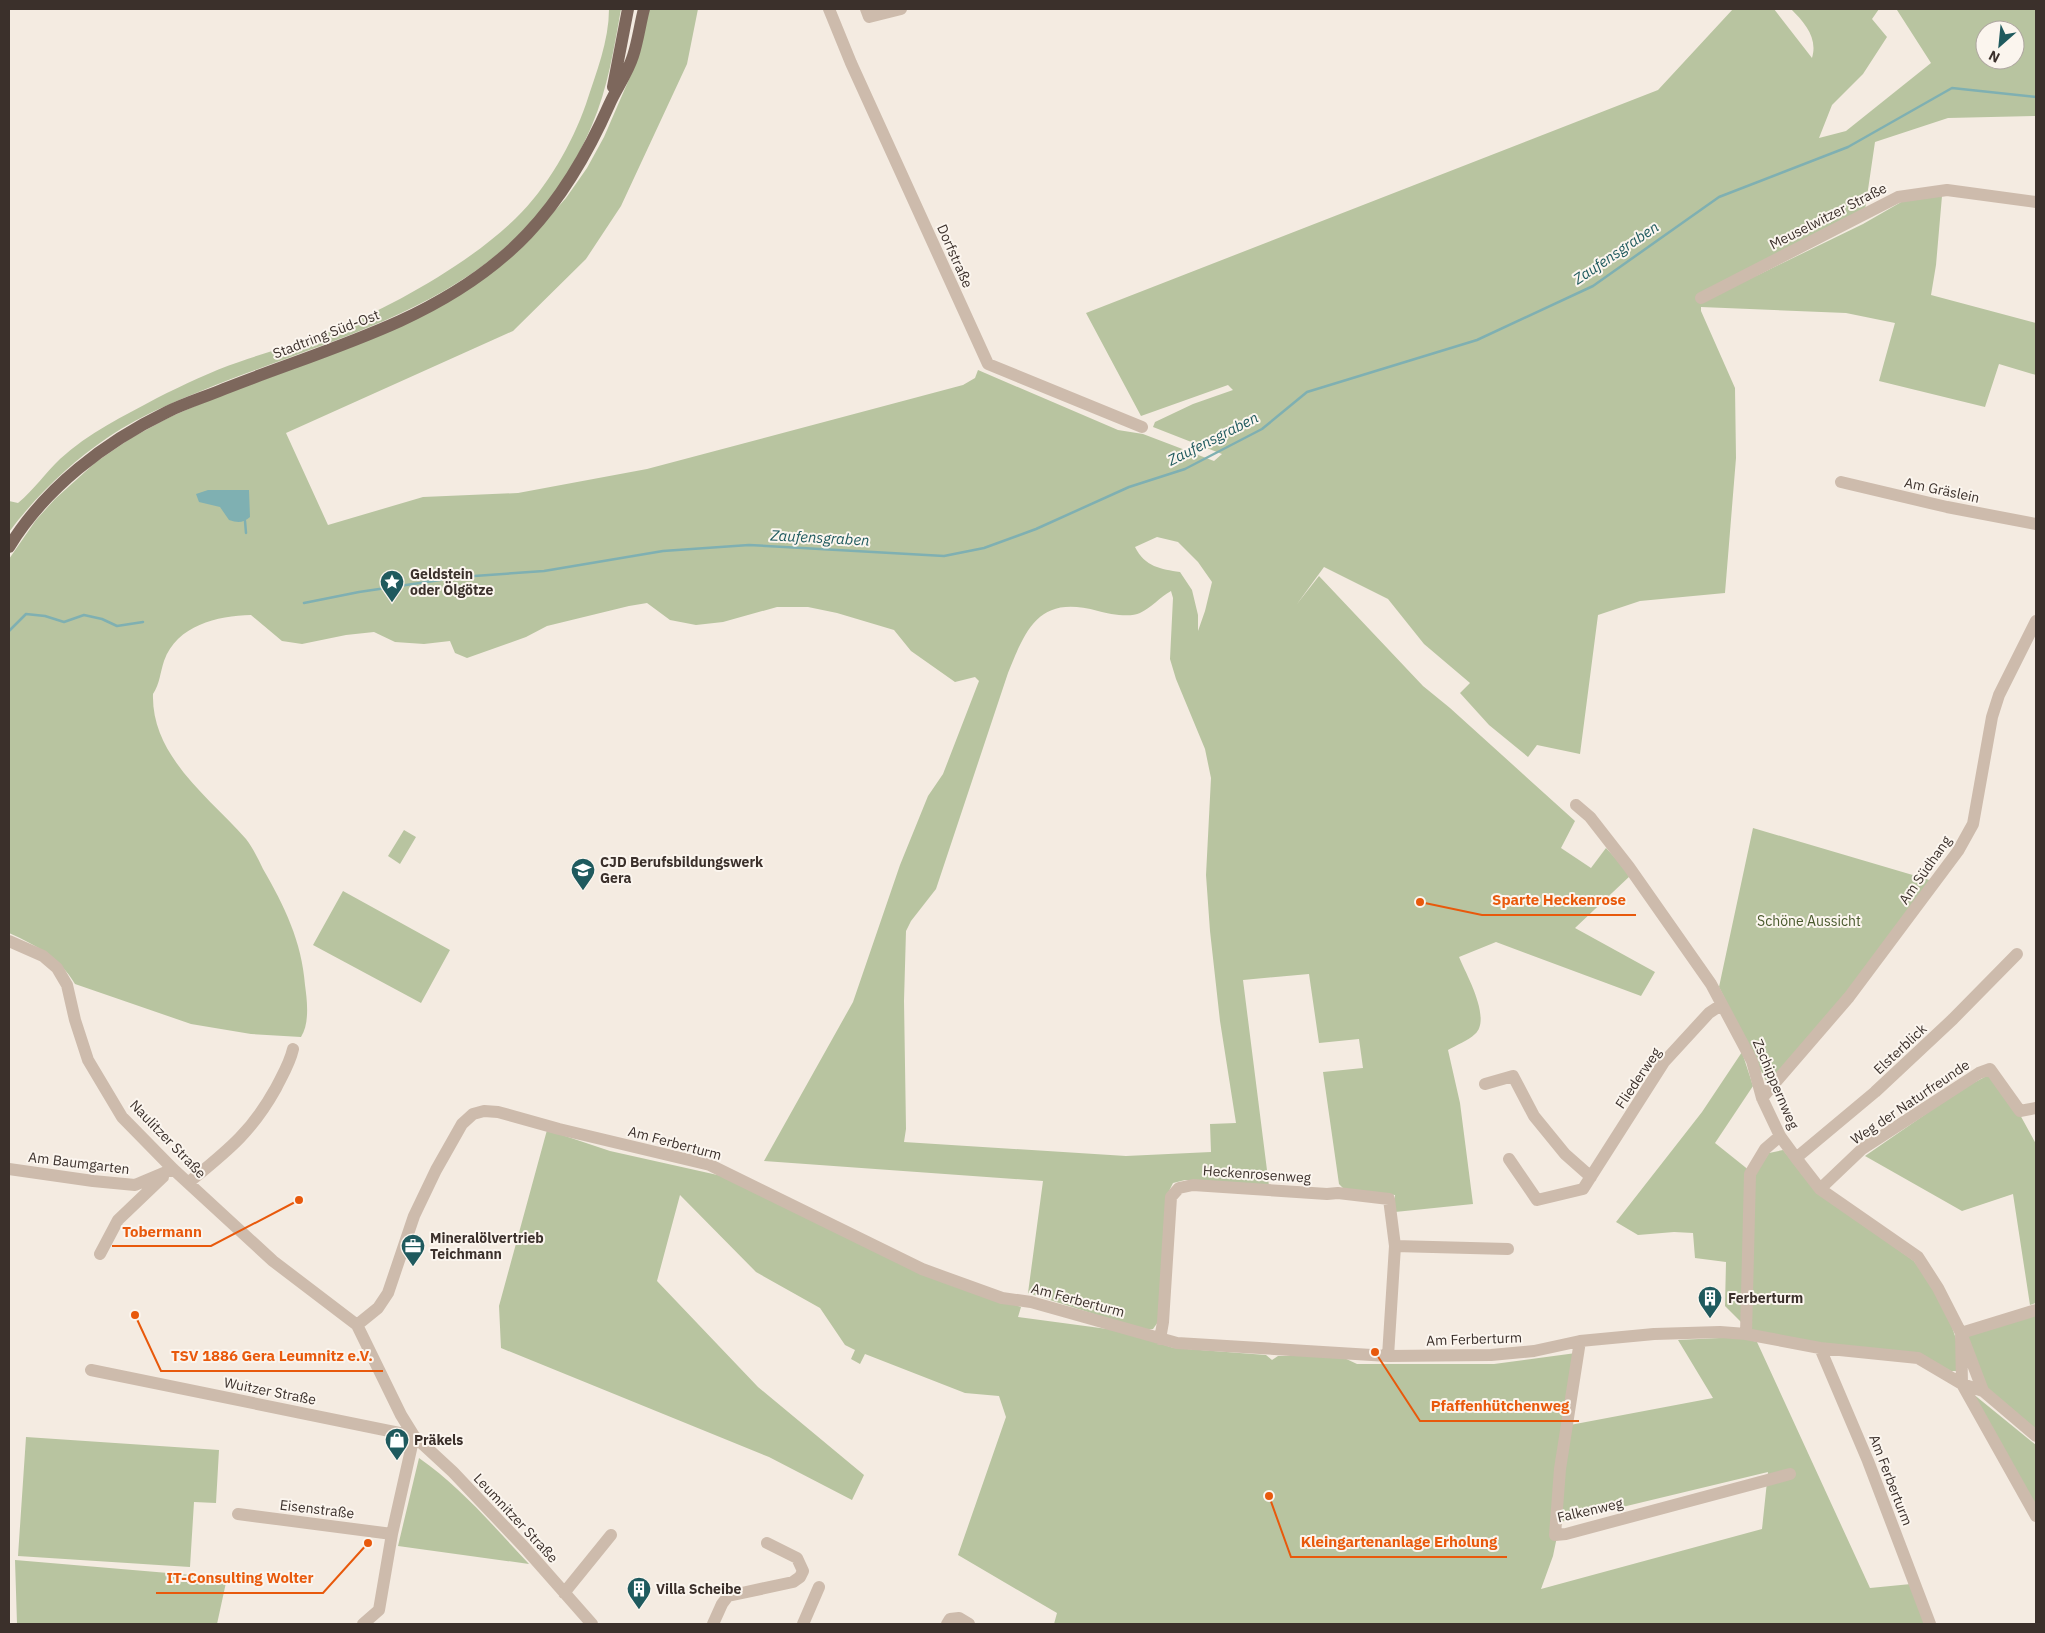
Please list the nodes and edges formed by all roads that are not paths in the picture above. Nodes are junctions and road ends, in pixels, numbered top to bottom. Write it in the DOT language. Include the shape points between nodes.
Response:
graph roads {
  1 [pos="628,9"];
  2 [pos="644,9"];
  3 [pos="829,9"];
  4 [pos="866,9"];
  5 [pos="901,9"];
  6 [pos="611,102"];
  7 [pos="2036,202"];
  8 [pos="1701,298"];
  9 [pos="1142,427"];
  10 [pos="1841,482"];
  11 [pos="2036,524"];
  12 [pos="9,547"];
  13 [pos="2036,622"];
  14 [pos="1576,805"];
  15 [pos="9,941"];
  16 [pos="2017,954"];
  17 [pos="1721,1005"];
  18 [pos="293,1049"];
  19 [pos="1485,1084"];
  20 [pos="1762,1098"];
  21 [pos="2036,1108"];
  22 [pos="1780,1136"];
  23 [pos="1796,1158"];
  24 [pos="1509,1159"];
  25 [pos="9,1169"];
  26 [pos="173,1169"];
  27 [pos="1592,1177"];
  28 [pos="188,1182"];
  29 [pos="1820,1189"];
  30 [pos="1395,1246"];
  31 [pos="1508,1249"];
  32 [pos="100,1254"];
  33 [pos="2036,1310"];
  34 [pos="357,1325"];
  35 [pos="1961,1333"];
  36 [pos="1746,1334"];
  37 [pos="1160,1339"];
  38 [pos="1580,1341"];
  39 [pos="1820,1348"];
  40 [pos="1388,1356"];
  41 [pos="91,1370"];
  42 [pos="1962,1384"];
  43 [pos="1983,1391"];
  44 [pos="414,1436"];
  45 [pos="2036,1436"];
  46 [pos="1790,1474"];
  47 [pos="238,1514"];
  48 [pos="2036,1516"];
  49 [pos="392,1534"];
  50 [pos="611,1535"];
  51 [pos="767,1544"];
  52 [pos="818,1587"];
  53 [pos="564,1593"];
  54 [pos="379,1610"];
  55 [pos="363,1624"];
  56 [pos="382,1624"];
  57 [pos="592,1624"];
  58 [pos="713,1624"];
  59 [pos="803,1624"];
  60 [pos="947,1624"];
  61 [pos="969,1624"];
  62 [pos="1930,1624"];
  1 -- 6 [label="main road, Stadtring Süd-Ost"];
  2 -- 6 [label="main road, Stadtring Süd-Ost" via="633,56"];
  3 -- 9 [label="street, Dorfstraße" via="988,364"];
  4 -- 5 [label="street" via="869,17"];
  6 -- 12 [label="main road, Stadtring Süd-Ost" via="599,131 564,191 543,219 491,269 401,321 167,412 117,440 56,489"];
  7 -- 8 [label="street, Meuselwitzer Straße" via="1947,190 1898,197"];
  10 -- 11 [label="street, Am Gräslein"];
  13 -- 20 [label="street, Am Südhang" via="1998,695 1973,824 1958,851 1849,997"];
  14 -- 17 [label="street, Zschippernweg" via="1590,817 1629,867 1712,984"];
  15 -- 26 [label="street, Naulitzer Straße" via="43,956 57,968 67,986 88,1060 122,1117"];
  16 -- 23 [label="street, Elsterblick" via="1875,1092"];
  17 -- 20 [label="street, Zschippernweg" via="1752,1061"];
  17 -- 27 [label="street, Fliederweg" via="1709,1013 1664,1062"];
  18 -- 28 [label="street" via="266,1105 250,1128"];
  19 -- 27 [label="street" via="1513,1076 1534,1116 1565,1154"];
  20 -- 22 [label="street, Zschippernweg"];
  21 -- 29 [label="street, Weg der Naturfreunde" via="2020,1111 1990,1069 1979,1073 1862,1149"];
  22 -- 23 [label="street, Zschippernweg"];
  22 -- 36 [label="street" via="1765,1150 1750,1174"];
  23 -- 29 [label="street, Zschippernweg"];
  24 -- 27 [label="street, Fliederweg" via="1537,1200 1584,1189"];
  25 -- 26 [label="street, Am Baumgarten" via="135,1185"];
  26 -- 28 [label="street, Naulitzer Straße"];
  26 -- 32 [label="street" via="118,1220"];
  28 -- 34 [label="street, Naulitzer Straße" via="273,1261"];
  29 -- 35 [label="street, Zschippernweg" via="1918,1256"];
  30 -- 31 [label="street"];
  30 -- 37 [label="street, Heckenrosenweg" via="1389,1198 1193,1185 1179,1188 1171,1197"];
  30 -- 40 [label="street"];
  33 -- 35 [label="street"];
  34 -- 37 [label="street, Am Ferberturm" via="378,1308 388,1293 414,1216 462,1124 473,1114 484,1110 710,1165 922,1270 1002,1298 1031,1302"];
  34 -- 44 [label="street, Naulitzer Straße"];
  35 -- 42 [label="street, Zschippernweg"];
  35 -- 43 [label="street"];
  36 -- 38 [label="street, Am Ferberturm" via="1654,1334"];
  36 -- 39 [label="street, Am Ferberturm"];
  37 -- 40 [label="street, Am Ferberturm" via="1202,1346"];
  38 -- 40 [label="street, Am Ferberturm" via="1534,1351 1491,1355"];
  38 -- 46 [label="street, Falkenweg" via="1560,1469 1555,1535"];
  39 -- 42 [label="street, Am Ferberturm" via="1918,1358"];
  39 -- 62 [label="street, Am Ferberturm" via="1868,1461"];
  41 -- 44 [label="street, Wuitzer Straße"];
  42 -- 43 [label="street, Am Ferberturm"];
  42 -- 48 [label="street"];
  43 -- 45 [label="street"];
  44 -- 49 [label="street"];
  44 -- 53 [label="street, Leumnitzer Straße" via="465,1484"];
  47 -- 49 [label="street, Eisenstraße"];
  49 -- 54 [label="street"];
  50 -- 53 [label="street"];
  51 -- 58 [label="street" via="797,1558 803,1571 800,1577 793,1582 728,1596"];
  52 -- 59 [label="street"];
  53 -- 57 [label="street, Leumnitzer Straße"];
  54 -- 55 [label="street"];
  54 -- 56 [label="street"];
  60 -- 61 [label="street" via="950,1619 959,1618"];
}
